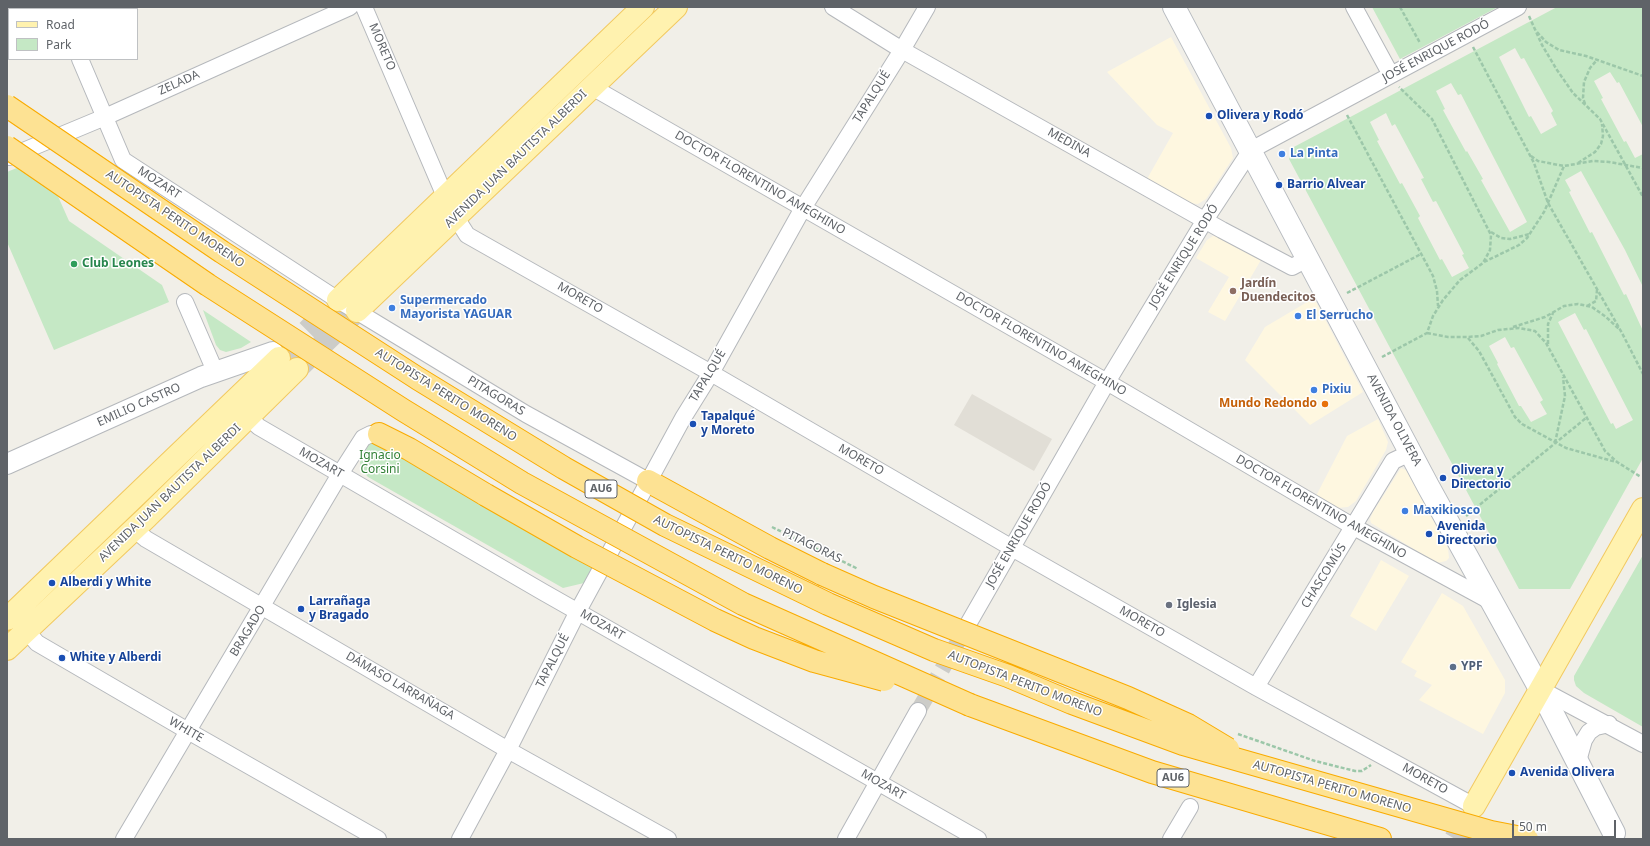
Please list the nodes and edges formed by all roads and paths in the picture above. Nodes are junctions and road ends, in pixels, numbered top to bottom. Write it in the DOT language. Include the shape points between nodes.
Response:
graph roads {
  1 [pos="350,7"];
  2 [pos="364,7"];
  3 [pos="643,7"];
  4 [pos="676,7"];
  5 [pos="833,7"];
  6 [pos="927,7"];
  7 [pos="1174,7"];
  8 [pos="1354,7"];
  9 [pos="1400,7"];
  10 [pos="1523,10"];
  11 [pos="1535,30"];
  12 [pos="1472,46"];
  13 [pos="1422,47"];
  14 [pos="902,50"];
  15 [pos="80,60"];
  16 [pos="1597,60"];
  17 [pos="1643,76"];
  18 [pos="1394,79"];
  19 [pos="592,86"];
  20 [pos="7,106"];
  21 [pos="1586,107"];
  22 [pos="1346,114"];
  23 [pos="105,117"];
  24 [pos="1602,122"];
  25 [pos="7,147"];
  26 [pos="1251,150"];
  27 [pos="1529,154"];
  28 [pos="7,158"];
  29 [pos="1576,164"];
  30 [pos="1625,164"];
  31 [pos="1564,166"];
  32 [pos="1643,168"];
  33 [pos="445,196"];
  34 [pos="1643,197"];
  35 [pos="1548,203"];
  36 [pos="803,208"];
  37 [pos="455,216"];
  38 [pos="1205,220"];
  39 [pos="1489,228"];
  40 [pos="1530,234"];
  41 [pos="1421,254"];
  42 [pos="1307,259"];
  43 [pos="1483,262"];
  44 [pos="1597,288"];
  45 [pos="1347,293"];
  46 [pos="185,302"];
  47 [pos="348,305"];
  48 [pos="1587,306"];
  49 [pos="1438,308"];
  50 [pos="1553,312"];
  51 [pos="1507,329"];
  52 [pos="1622,332"];
  53 [pos="1427,333"];
  54 [pos="1467,337"];
  55 [pos="1549,349"];
  56 [pos="1382,357"];
  57 [pos="283,360"];
  58 [pos="215,372"];
  59 [pos="711,373"];
  60 [pos="1563,374"];
  61 [pos="1643,374"];
  62 [pos="1107,382"];
  63 [pos="232,402"];
  64 [pos="248,417"];
  65 [pos="1586,418"];
  66 [pos="379,434"];
  67 [pos="1555,443"];
  68 [pos="1410,453"];
  69 [pos="1616,462"];
  70 [pos="7,464"];
  71 [pos="340,474"];
  72 [pos="1641,477"];
  73 [pos="648,481"];
  74 [pos="1643,509"];
  75 [pos="1466,516"];
  76 [pos="769,526"];
  77 [pos="1354,527"];
  78 [pos="134,529"];
  79 [pos="1012,548"];
  80 [pos="862,571"];
  81 [pos="1490,601"];
  82 [pos="263,606"];
  83 [pos="578,611"];
  84 [pos="9,612"];
  85 [pos="967,626"];
  86 [pos="26,630"];
  87 [pos="7,649"];
  88 [pos="1256,686"];
  89 [pos="1540,689"];
  90 [pos="970,706"];
  91 [pos="918,711"];
  92 [pos="1609,724"];
  93 [pos="188,731"];
  94 [pos="1235,733"];
  95 [pos="1643,744"];
  96 [pos="508,750"];
  97 [pos="1378,754"];
  98 [pos="1578,761"];
  99 [pos="1252,763"];
  100 [pos="878,782"];
  101 [pos="1474,806"];
  102 [pos="1190,807"];
  103 [pos="1614,834"];
  104 [pos="124,839"];
  105 [pos="378,839"];
  106 [pos="460,839"];
  107 [pos="668,839"];
  108 [pos="846,839"];
  109 [pos="978,839"];
  110 [pos="1171,839"];
  111 [pos="1380,839"];
  112 [pos="1527,839"];
  1 -- 23 [label="street, ZELADA"];
  2 -- 33 [label="street, MORETO"];
  3 -- 33 [label="main road, AVENIDA JUAN BAUTISTA ALBERDI"];
  4 -- 19 [label="main road, AVENIDA JUAN BAUTISTA ALBERDI"];
  5 -- 14 [label="street, MEDINA"];
  6 -- 14 [label="street, TAPALQUÉ"];
  7 -- 26 [label="main road, AVENIDA OLIVERA"];
  8 -- 18 [label="street"];
  9 -- 13 [label="path"];
  10 -- 11 [label="path"];
  10 -- 18 [label="street, JOSÉ ENRIQUE RODÓ"];
  11 -- 16 [label="path" via="1546,42 1559,50"];
  11 -- 21 [label="path" via="1557,70"];
  12 -- 27 [label="path"];
  14 -- 36 [label="street, TAPALQUÉ"];
  14 -- 38 [label="street, MEDINA"];
  15 -- 23 [label="street, MOZART"];
  16 -- 17 [label="path"];
  16 -- 21 [label="path" via="1584,82 1583,98"];
  18 -- 26 [label="street, JOSÉ ENRIQUE RODÓ"];
  18 -- 39 [label="path" via="1403,93 1432,119"];
  19 -- 36 [label="street, DOCTOR FLORENTINO AMEGHINO"];
  19 -- 37 [label="main road, AVENIDA JUAN BAUTISTA ALBERDI"];
  20 -- 99 [label="highway, AUTOPISTA PERITO MORENO / AU6, bridge" via="222,252 418,378 564,468 665,525 828,604 934,650 1183,744"];
  21 -- 24 [label="path"];
  22 -- 41 [label="path"];
  23 -- 28 [label="street, ZELADA"];
  23 -- 47 [label="street, MOZART" via="123,160"];
  24 -- 29 [label="path" via="1601,144 1595,152"];
  24 -- 30 [label="path"];
  25 -- 90 [label="highway, AU6, bridge" via="208,285 522,484 743,604"];
  26 -- 38 [label="street, JOSÉ ENRIQUE RODÓ"];
  26 -- 42 [label="main road, AVENIDA OLIVERA"];
  27 -- 31 [label="path" via="1538,161"];
  27 -- 35 [label="path"];
  29 -- 30 [label="path" via="1593,161"];
  29 -- 31 [label="path"];
  30 -- 32 [label="path"];
  30 -- 34 [label="path"];
  31 -- 35 [label="path"];
  33 -- 37 [label="street, MORETO"];
  33 -- 47 [label="main road, AVENIDA JUAN BAUTISTA ALBERDI"];
  35 -- 40 [label="path"];
  35 -- 44 [label="path"];
  36 -- 59 [label="street, TAPALQUÉ"];
  36 -- 62 [label="street, DOCTOR FLORENTINO AMEGHINO"];
  37 -- 47 [label="main road, AVENIDA JUAN BAUTISTA ALBERDI"];
  37 -- 59 [label="street, MORETO" via="468,235"];
  38 -- 42 [label="street, MEDINA" via="1292,267"];
  38 -- 62 [label="street, JOSÉ ENRIQUE RODÓ"];
  39 -- 40 [label="path" via="1492,235 1501,238"];
  39 -- 43 [label="path" via="1490,250"];
  40 -- 43 [label="path" via="1519,245"];
  41 -- 45 [label="path"];
  41 -- 49 [label="path" via="1433,276"];
  42 -- 68 [label="main road, AVENIDA OLIVERA"];
  43 -- 49 [label="path" via="1460,280"];
  44 -- 48 [label="path" via="1596,301"];
  44 -- 52 [label="path"];
  46 -- 58 [label="street"];
  47 -- 73 [label="street, PITAGORAS" via="526,414"];
  48 -- 50 [label="path" via="1564,306"];
  48 -- 52 [label="path" via="1606,317"];
  49 -- 53 [label="path"];
  50 -- 51 [label="path"];
  50 -- 55 [label="path" via="1548,324"];
  51 -- 54 [label="path"];
  51 -- 55 [label="path" via="1535,331"];
  52 -- 61 [label="path"];
  53 -- 54 [label="path"];
  53 -- 56 [label="path"];
  54 -- 67 [label="path" via="1479,352 1515,417 1522,424"];
  55 -- 60 [label="path"];
  57 -- 58 [label="street, EMILIO CASTRO"];
  57 -- 63 [label="main road, AVENIDA JUAN BAUTISTA ALBERDI"];
  57 -- 64 [label="main road, AVENIDA JUAN BAUTISTA ALBERDI"];
  58 -- 70 [label="street, EMILIO CASTRO"];
  59 -- 73 [label="street, TAPALQUÉ"];
  59 -- 79 [label="street, MORETO"];
  60 -- 65 [label="path"];
  60 -- 67 [label="path" via="1565,396"];
  62 -- 77 [label="street, DOCTOR FLORENTINO AMEGHINO"];
  62 -- 79 [label="street, JOSÉ ENRIQUE RODÓ"];
  63 -- 64 [label="street, MOZART"];
  63 -- 84 [label="main road, AVENIDA JUAN BAUTISTA ALBERDI"];
  64 -- 71 [label="street, MOZART"];
  64 -- 78 [label="main road, AVENIDA JUAN BAUTISTA ALBERDI"];
  65 -- 67 [label="path"];
  65 -- 69 [label="path" via="1605,451"];
  66 -- 71 [label="street, BRAGADO" via="363,438"];
  66 -- 90 [label="highway, bridge" via="584,551 754,638 814,661"];
  67 -- 69 [label="path" via="1589,456"];
  67 -- 75 [label="path"];
  68 -- 77 [label="street, CHASCOMÚS" via="1394,462"];
  68 -- 81 [label="main road, AVENIDA OLIVERA"];
  69 -- 72 [label="path"];
  71 -- 82 [label="street, BRAGADO"];
  71 -- 83 [label="street, MOZART"];
  73 -- 83 [label="street, TAPALQUÉ"];
  73 -- 99 [label="highway, bridge" via="822,574 1128,698 1188,725"];
  74 -- 89 [label="main road"];
  76 -- 80 [label="path, PITAGORAS"];
  77 -- 81 [label="street, DOCTOR FLORENTINO AMEGHINO"];
  77 -- 88 [label="street, CHASCOMÚS"];
  78 -- 82 [label="street, DÁMASO LARRAÑAGA" via="146,539"];
  78 -- 86 [label="main road, AVENIDA JUAN BAUTISTA ALBERDI"];
  79 -- 85 [label="street, JOSÉ ENRIQUE RODÓ"];
  79 -- 88 [label="street, MORETO"];
  81 -- 89 [label="main road, AVENIDA OLIVERA"];
  82 -- 93 [label="street, BRAGADO"];
  82 -- 96 [label="street, DÁMASO LARRAÑAGA"];
  83 -- 96 [label="street, TAPALQUÉ"];
  83 -- 100 [label="street, MOZART"];
  84 -- 86 [label="street, WHITE"];
  86 -- 87 [label="main road, AVENIDA JUAN BAUTISTA ALBERDI"];
  86 -- 93 [label="street, WHITE" via="36,643"];
  88 -- 97 [label="street, MORETO"];
  89 -- 92 [label="street"];
  89 -- 98 [label="main road, AVENIDA OLIVERA"];
  89 -- 101 [label="main road"];
  90 -- 111 [label="highway, AU6" via="1152,772"];
  91 -- 100 [label="street"];
  92 -- 95 [label="street"];
  92 -- 98 [label="street" via="1596,727 1589,732"];
  93 -- 104 [label="street, BRAGADO"];
  93 -- 105 [label="street, WHITE"];
  94 -- 97 [label="path" via="1315,760 1355,770 1369,768"];
  96 -- 106 [label="street, TAPALQUÉ"];
  96 -- 107 [label="street, DÁMASO LARRAÑAGA"];
  97 -- 101 [label="street, MORETO"];
  98 -- 103 [label="main road, AVENIDA OLIVERA"];
  99 -- 112 [label="highway, AUTOPISTA PERITO MORENO / AU6, bridge" via="1341,791"];
  100 -- 108 [label="street"];
  100 -- 109 [label="street, MOZART"];
  102 -- 110 [label="street"];
}
